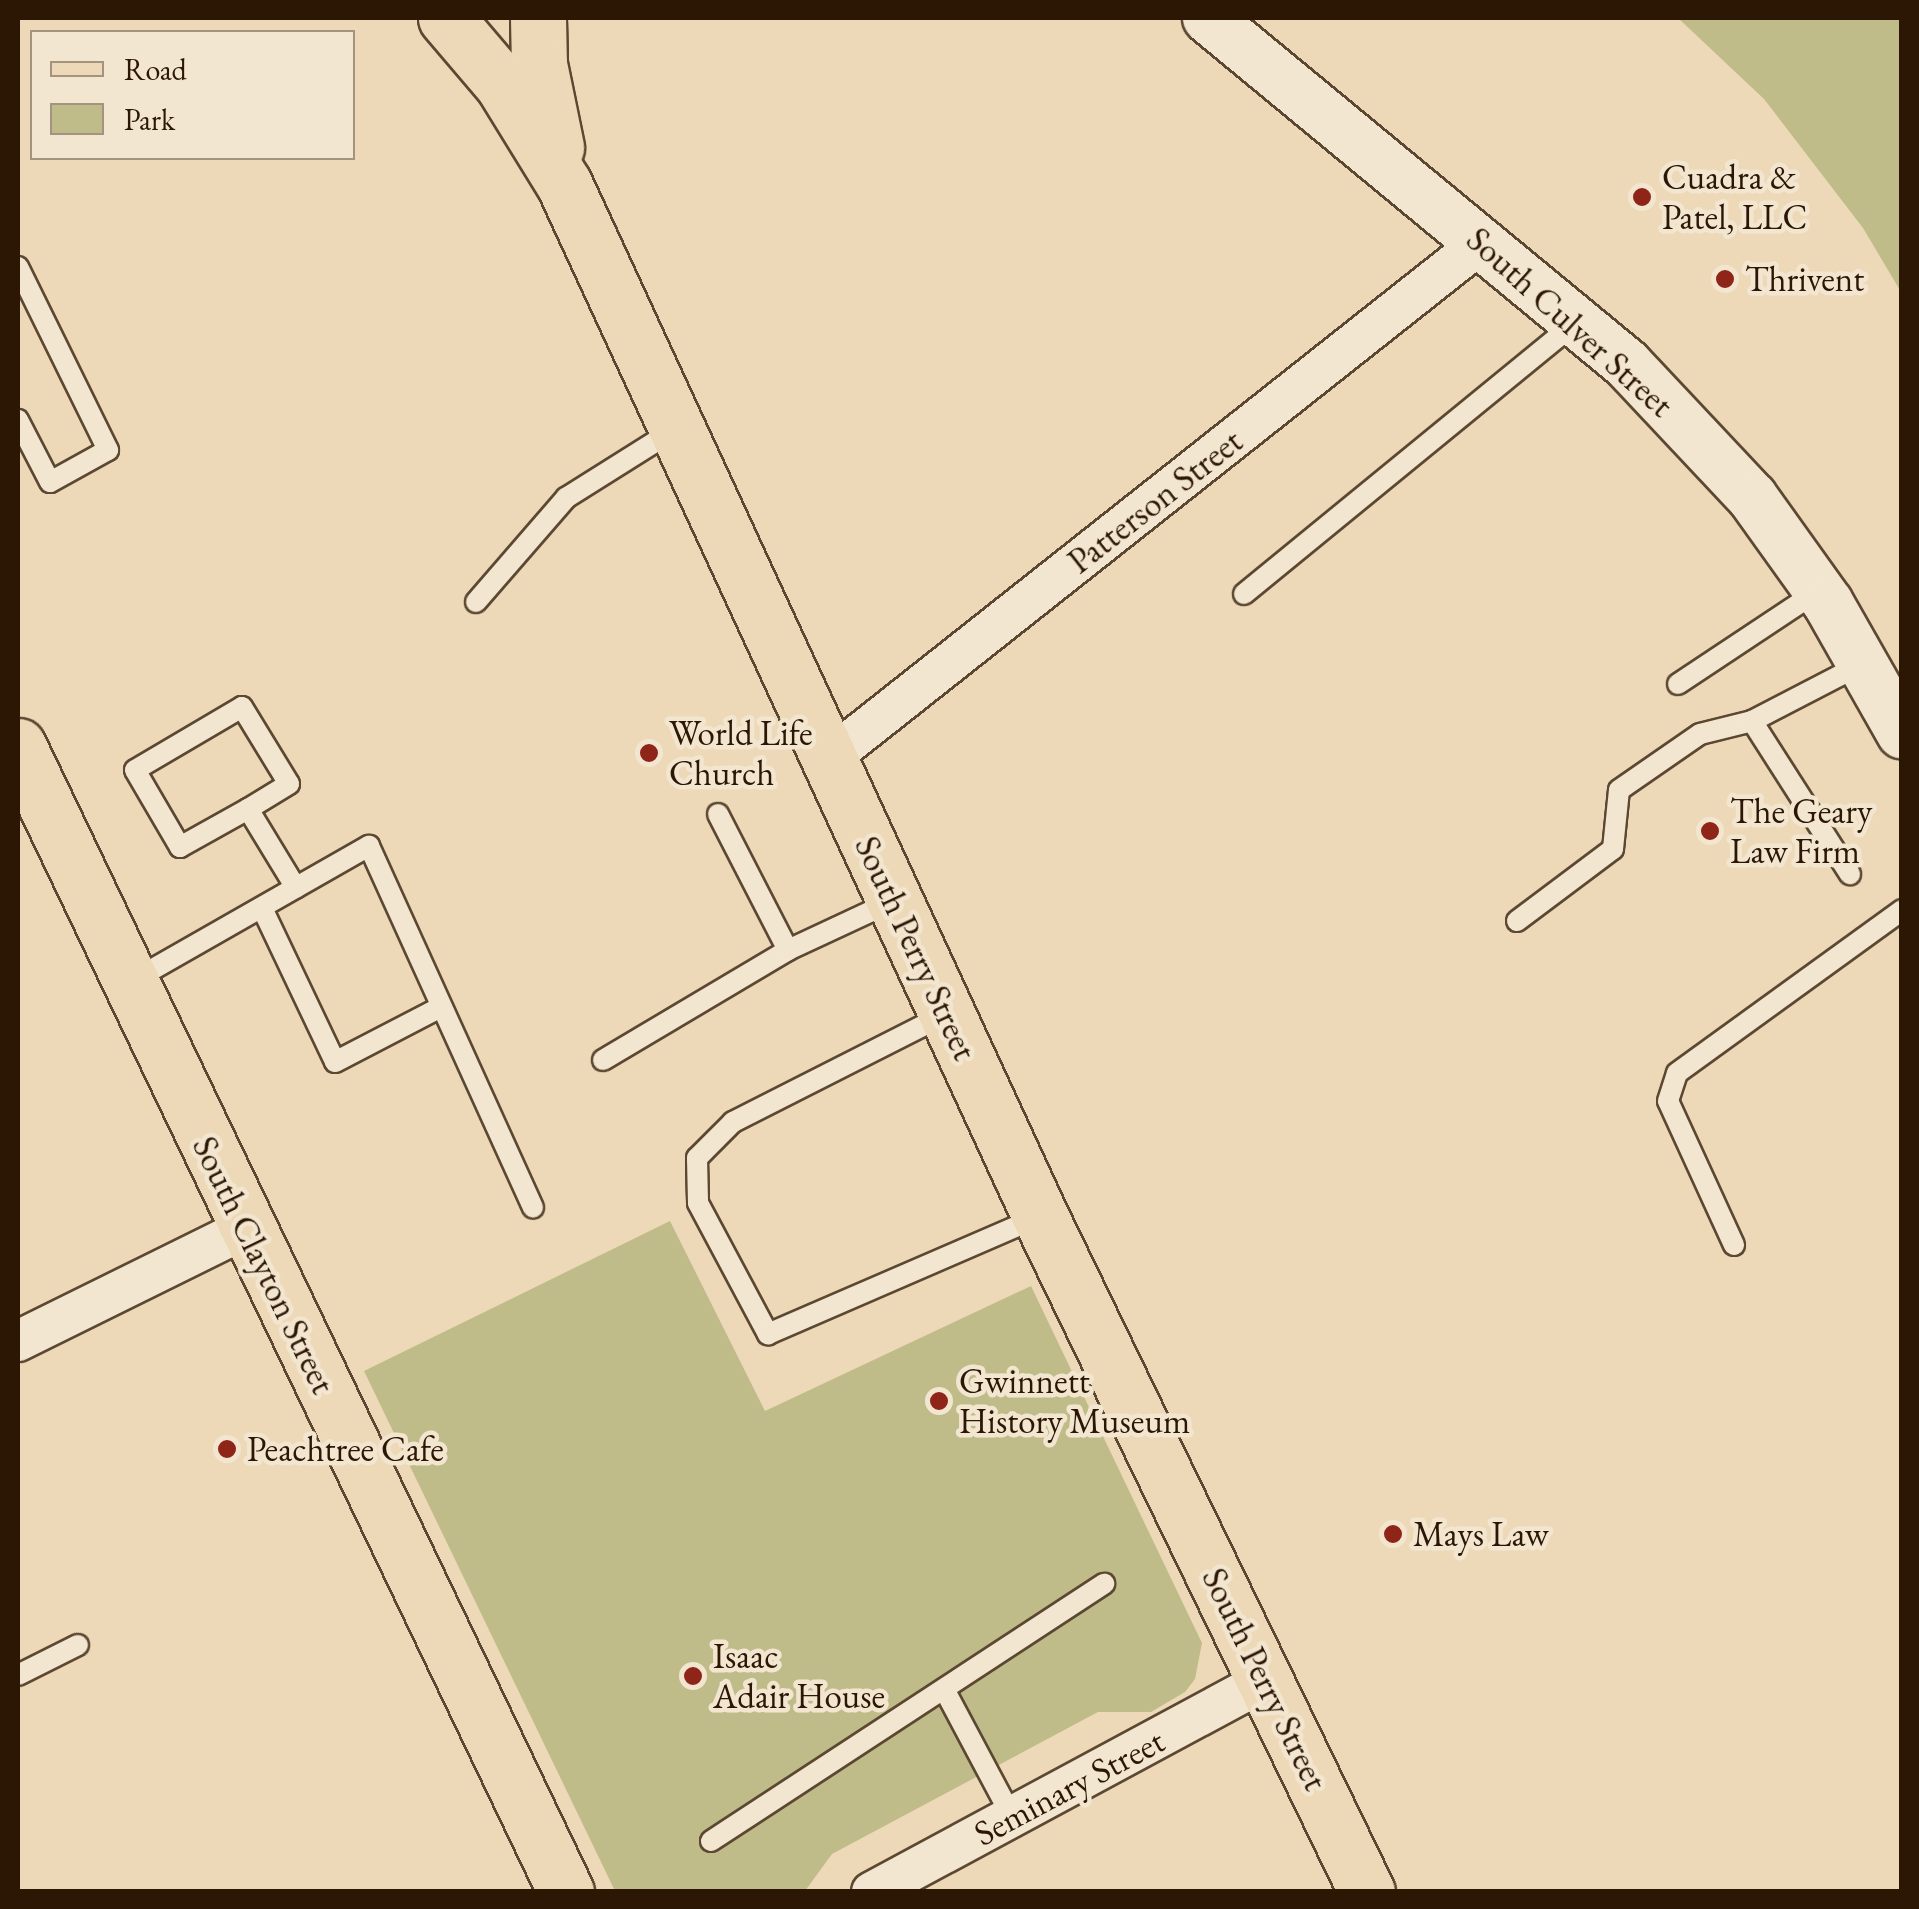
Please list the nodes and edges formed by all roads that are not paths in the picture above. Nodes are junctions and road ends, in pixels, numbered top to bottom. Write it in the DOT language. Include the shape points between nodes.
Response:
graph roads {
  1 [pos="446,18"];
  2 [pos="538,18"];
  3 [pos="1208,18"];
  4 [pos="564,184"];
  5 [pos="1482,242"];
  6 [pos="18,267"];
  7 [pos="1577,321"];
  8 [pos="18,420"];
  9 [pos="676,429"];
  10 [pos="1819,590"];
  11 [pos="1244,594"];
  12 [pos="476,602"];
  13 [pos="1864,663"];
  14 [pos="1678,684"];
  15 [pos="1752,721"];
  16 [pos="1902,732"];
  17 [pos="18,746"];
  18 [pos="828,759"];
  19 [pos="248,809"];
  20 [pos="718,814"];
  21 [pos="1850,874"];
  22 [pos="296,888"];
  23 [pos="893,901"];
  24 [pos="262,908"];
  25 [pos="1902,910"];
  26 [pos="1517,921"];
  27 [pos="788,950"];
  28 [pos="127,984"];
  29 [pos="441,1006"];
  30 [pos="946,1014"];
  31 [pos="602,1060"];
  32 [pos="533,1207"];
  33 [pos="1040,1216"];
  34 [pos="247,1228"];
  35 [pos="1734,1244"];
  36 [pos="18,1341"];
  37 [pos="1104,1584"];
  38 [pos="78,1645"];
  39 [pos="18,1676"];
  40 [pos="1265,1680"];
  41 [pos="944,1689"];
  42 [pos="1013,1819"];
  43 [pos="711,1841"];
  44 [pos="566,1892"];
  45 [pos="872,1892"];
  46 [pos="1367,1892"];
  1 -- 4 [label="main road, South Perry Street" via="503,84"];
  2 -- 4 [label="main road" via="539,64"];
  3 -- 5 [label="street, South Culver Street"];
  4 -- 9 [label="main road, South Perry Street"];
  5 -- 7 [label="street, South Culver Street"];
  5 -- 18 [label="street, Patterson Street"];
  6 -- 8 [label="lane" via="108,450 50,482"];
  7 -- 10 [label="street, South Culver Street" via="1752,497"];
  7 -- 11 [label="lane"];
  9 -- 12 [label="lane" via="566,498"];
  9 -- 18 [label="main road, South Perry Street"];
  10 -- 13 [label="street, South Culver Street"];
  10 -- 14 [label="lane"];
  13 -- 15 [label="lane"];
  13 -- 16 [label="street, South Culver Street"];
  15 -- 21 [label="lane"];
  15 -- 26 [label="lane" via="1700,734 1620,790 1612,849"];
  17 -- 28 [label="main road, South Clayton Street"];
  18 -- 23 [label="main road, South Perry Street"];
  19 -- 19 [label="lane" via="289,784 242,707 135,770 180,846"];
  19 -- 22 [label="lane"];
  20 -- 27 [label="lane"];
  22 -- 24 [label="lane"];
  22 -- 29 [label="lane" via="370,846"];
  23 -- 27 [label="lane"];
  23 -- 30 [label="main road, South Perry Street"];
  24 -- 28 [label="lane"];
  24 -- 29 [label="lane" via="335,1062"];
  25 -- 35 [label="lane" via="1677,1073 1668,1101"];
  27 -- 31 [label="lane"];
  28 -- 34 [label="main road, South Clayton Street"];
  29 -- 32 [label="lane"];
  30 -- 33 [label="main road, South Perry Street"];
  30 -- 33 [label="lane" via="733,1122 696,1158 698,1203 768,1334"];
  33 -- 40 [label="main road, South Perry Street"];
  34 -- 36 [label="street"];
  34 -- 44 [label="main road, South Clayton Street"];
  37 -- 41 [label="lane"];
  38 -- 39 [label="lane"];
  40 -- 42 [label="street, Seminary Street"];
  40 -- 46 [label="main road, South Perry Street"];
  41 -- 42 [label="lane"];
  41 -- 43 [label="lane"];
  42 -- 45 [label="street, Seminary Street"];
}
